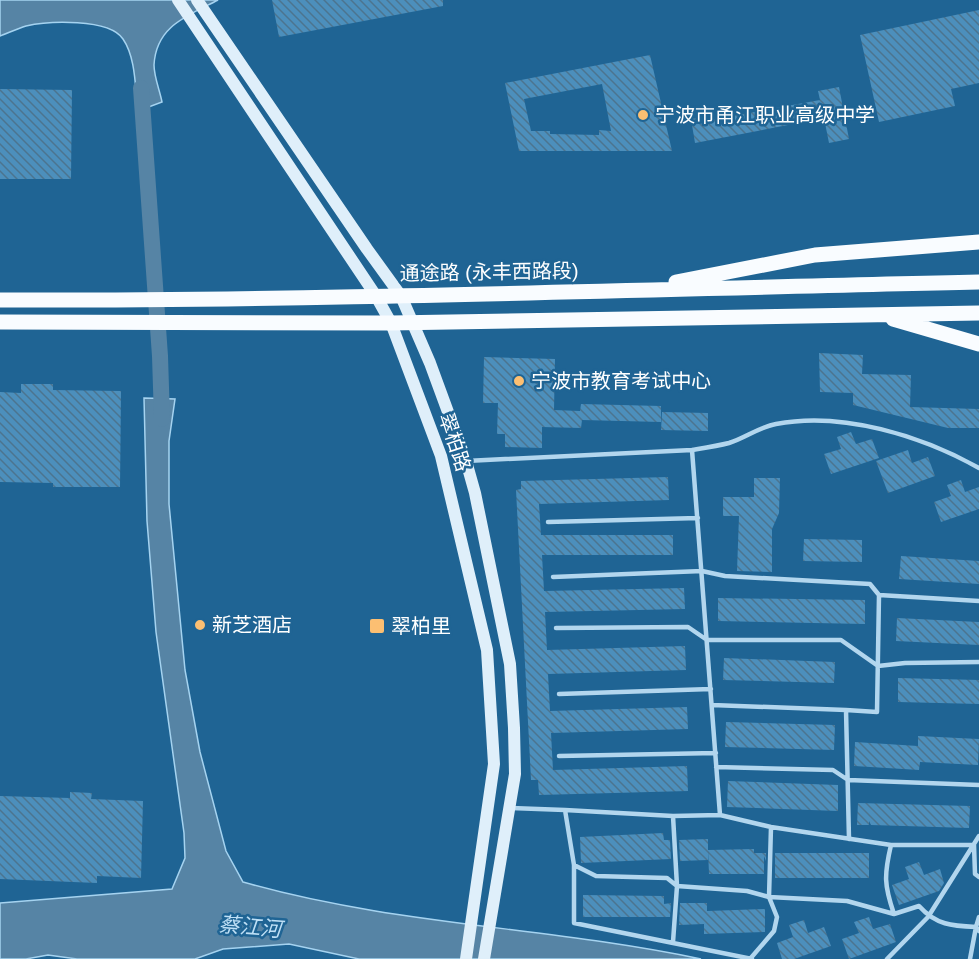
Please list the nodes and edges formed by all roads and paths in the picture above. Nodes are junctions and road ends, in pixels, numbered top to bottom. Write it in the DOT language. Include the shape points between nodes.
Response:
graph roads {
  1 [pos="178,0"];
  2 [pos="196,0"];
  3 [pos="979,235"];
  4 [pos="957,242"];
  5 [pos="979,242"];
  6 [pos="979,282"];
  7 [pos="636,290"];
  8 [pos="376,296"];
  9 [pos="401,296"];
  10 [pos="0,300"];
  11 [pos="979,313"];
  12 [pos="879,315"];
  13 [pos="0,322"];
  14 [pos="391,322"];
  15 [pos="413,322"];
  16 [pos="979,344"];
  17 [pos="692,450"];
  18 [pos="466,461"];
  19 [pos="979,468"];
  20 [pos="698,518"];
  21 [pos="548,522"];
  22 [pos="702,571"];
  23 [pos="553,577"];
  24 [pos="879,595"];
  25 [pos="979,601"];
  26 [pos="556,628"];
  27 [pos="707,640"];
  28 [pos="979,662"];
  29 [pos="878,666"];
  30 [pos="711,689"];
  31 [pos="559,694"];
  32 [pos="712,705"];
  33 [pos="846,710"];
  34 [pos="716,753"];
  35 [pos="559,756"];
  36 [pos="716,767"];
  37 [pos="848,780"];
  38 [pos="979,786"];
  39 [pos="509,808"];
  40 [pos="565,810"];
  41 [pos="673,816"];
  42 [pos="720,816"];
  43 [pos="771,827"];
  44 [pos="979,836"];
  45 [pos="849,839"];
  46 [pos="891,845"];
  47 [pos="974,845"];
  48 [pos="574,865"];
  49 [pos="979,877"];
  50 [pos="677,886"];
  51 [pos="769,897"];
  52 [pos="894,914"];
  53 [pos="928,917"];
  54 [pos="979,917"];
  55 [pos="978,929"];
  56 [pos="673,942"];
  57 [pos="466,959"];
  58 [pos="484,959"];
  59 [pos="751,959"];
  60 [pos="887,959"];
  61 [pos="970,959"];
  1 -- 8 [label="main road, 翠柏路"];
  2 -- 9 [label="main road, 翠柏路"];
  3 -- 4 [label="main road"];
  4 -- 5 [label="main road"];
  4 -- 7 [label="main road" via="815,255"];
  6 -- 7 [label="main road, 通途路 (永丰西路段)"];
  7 -- 9 [label="main road, 通途路 (永丰西路段)"];
  8 -- 9 [label="main road, 通途路 (永丰西路段)"];
  8 -- 10 [label="main road, 通途路 (永丰西路段)"];
  8 -- 14 [label="main road, 翠柏路"];
  9 -- 15 [label="main road, 翠柏路"];
  11 -- 12 [label="main road"];
  12 -- 15 [label="main road"];
  12 -- 16 [label="main road"];
  13 -- 14 [label="main road"];
  14 -- 15 [label="main road"];
  14 -- 57 [label="main road, 翠柏路" via="441,456 487,650 494,764"];
  15 -- 18 [label="main road, 翠柏路"];
  17 -- 18 [label="lane"];
  17 -- 19 [label="lane" via="728,443 774,424 810,421 864,425 904,435"];
  17 -- 20 [label="lane"];
  18 -- 39 [label="main road, 翠柏路" via="510,664 515,774"];
  20 -- 21 [label="lane"];
  20 -- 22 [label="lane"];
  22 -- 23 [label="lane"];
  22 -- 24 [label="lane" via="725,576 870,585"];
  22 -- 27 [label="lane"];
  24 -- 25 [label="lane"];
  24 -- 29 [label="lane"];
  26 -- 27 [label="lane" via="688,627"];
  27 -- 29 [label="lane" via="842,640"];
  27 -- 30 [label="lane"];
  28 -- 29 [label="lane"];
  29 -- 33 [label="lane" via="877,712"];
  30 -- 31 [label="lane"];
  30 -- 32 [label="lane"];
  32 -- 33 [label="lane"];
  32 -- 34 [label="lane"];
  33 -- 37 [label="lane"];
  34 -- 35 [label="lane"];
  34 -- 36 [label="lane"];
  36 -- 37 [label="lane" via="833,770"];
  36 -- 42 [label="lane"];
  37 -- 38 [label="lane"];
  37 -- 45 [label="lane"];
  39 -- 40 [label="lane"];
  39 -- 58 [label="main road, 翠柏路"];
  40 -- 41 [label="lane"];
  40 -- 48 [label="lane"];
  41 -- 42 [label="lane"];
  41 -- 50 [label="lane"];
  42 -- 43 [label="lane"];
  43 -- 45 [label="lane"];
  43 -- 51 [label="lane"];
  44 -- 47 [label="lane"];
  45 -- 46 [label="lane"];
  46 -- 47 [label="lane"];
  46 -- 52 [label="lane" via="884,871"];
  47 -- 49 [label="lane" via="975,874"];
  47 -- 53 [label="lane"];
  48 -- 50 [label="lane" via="596,876 667,878"];
  48 -- 56 [label="lane" via="574,923"];
  50 -- 51 [label="lane" via="747,891"];
  50 -- 56 [label="lane"];
  51 -- 52 [label="lane" via="847,901"];
  51 -- 59 [label="lane" via="777,917 774,931"];
  52 -- 53 [label="lane" via="919,906"];
  53 -- 55 [label="lane" via="952,926"];
  53 -- 60 [label="lane"];
  54 -- 55 [label="lane"];
  55 -- 61 [label="lane"];
  56 -- 59 [label="lane"];
}
